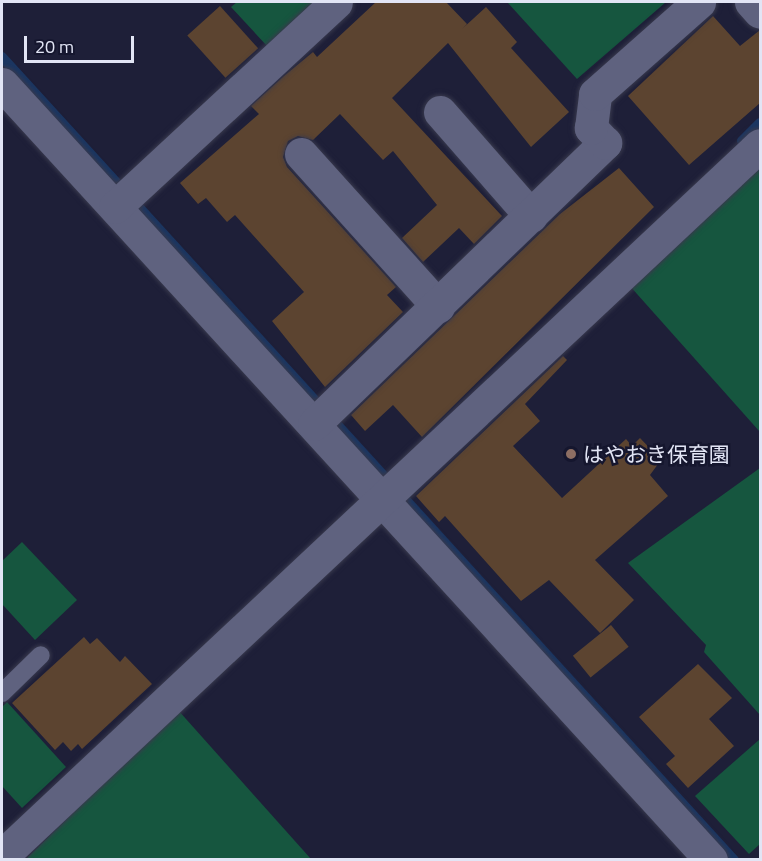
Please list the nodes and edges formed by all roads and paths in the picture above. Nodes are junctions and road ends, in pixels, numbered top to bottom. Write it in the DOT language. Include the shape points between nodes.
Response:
graph roads {
  1 [pos="336,2"];
  2 [pos="699,2"];
  3 [pos="751,2"];
  4 [pos="760,12"];
  5 [pos="2,84"];
  6 [pos="440,112"];
  7 [pos="760,145"];
  8 [pos="301,154"];
  9 [pos="124,198"];
  10 [pos="531,216"];
  11 [pos="438,306"];
  12 [pos="323,415"];
  13 [pos="392,491"];
  14 [pos="41,655"];
  15 [pos="2,693"];
  16 [pos="2,856"];
  17 [pos="711,860"];
  1 -- 9 [label="street"];
  2 -- 10 [label="street" via="595,94 591,128 605,143"];
  3 -- 4 [label="street"];
  5 -- 9 [label="street"];
  6 -- 10 [label="street"];
  7 -- 13 [label="street"];
  8 -- 11 [label="street"];
  9 -- 12 [label="street"];
  10 -- 11 [label="street"];
  11 -- 12 [label="street"];
  12 -- 13 [label="street"];
  13 -- 16 [label="street"];
  13 -- 17 [label="street"];
  14 -- 15 [label="lane"];
}
